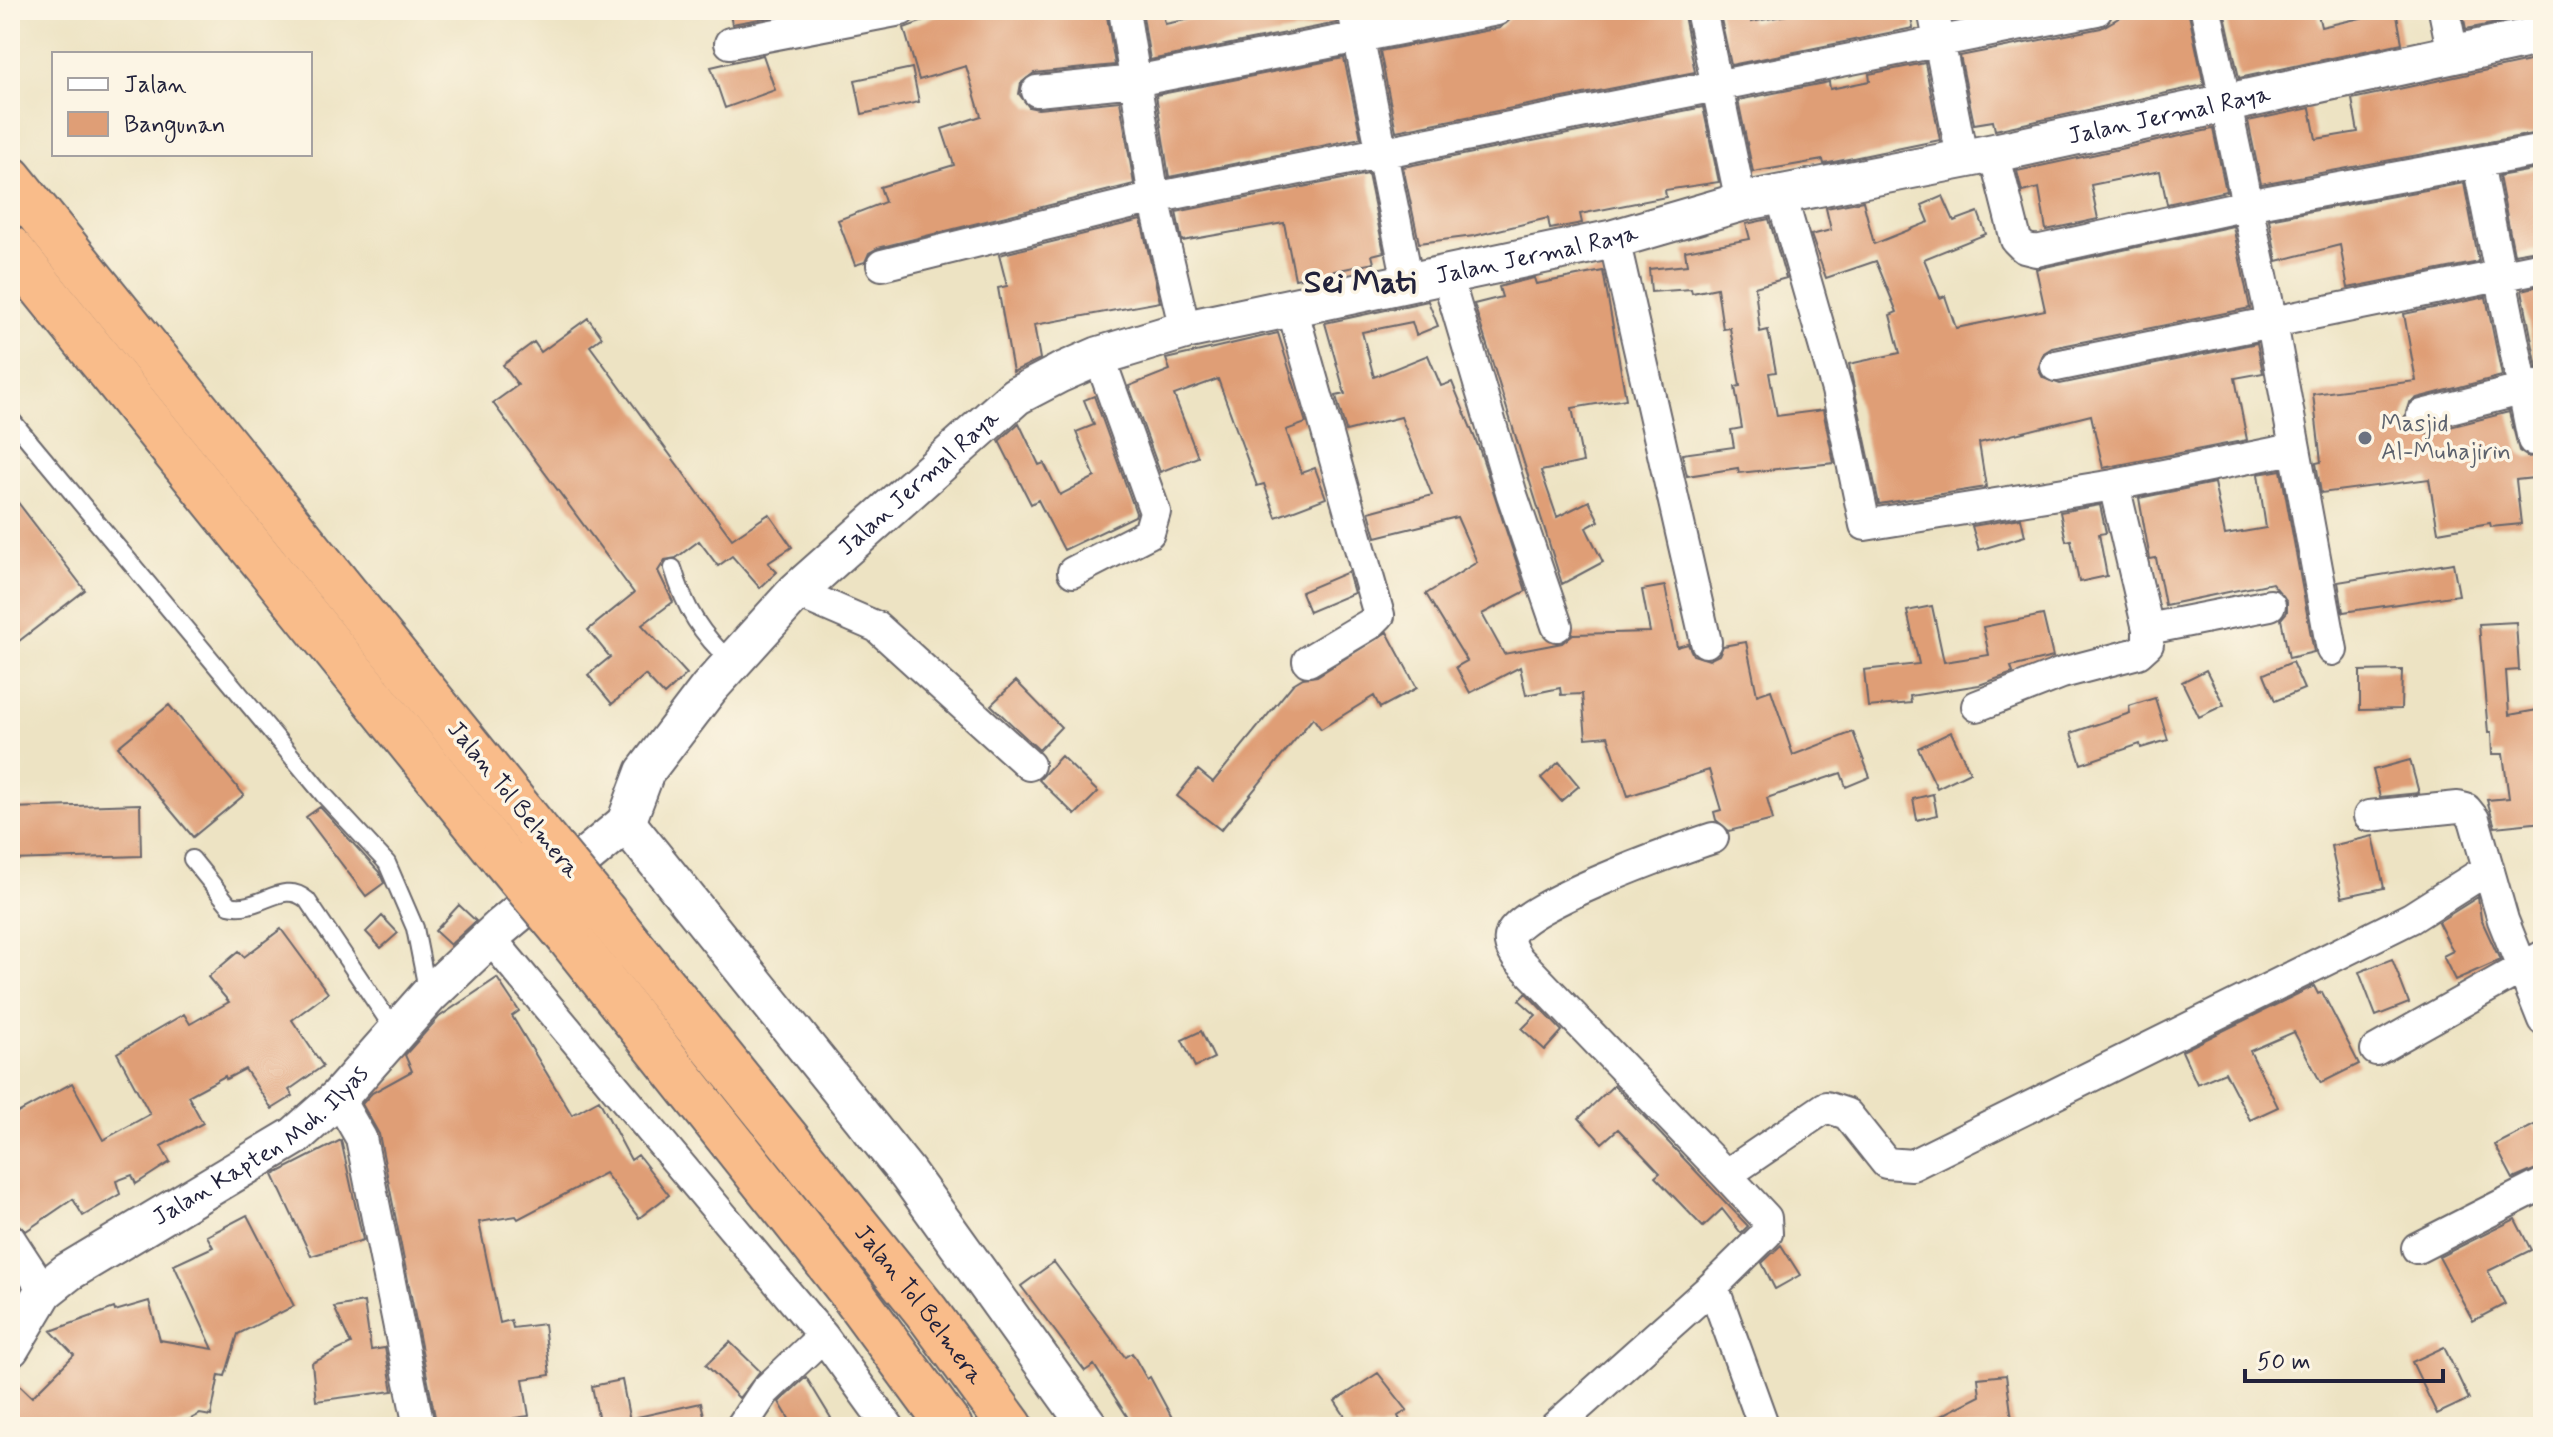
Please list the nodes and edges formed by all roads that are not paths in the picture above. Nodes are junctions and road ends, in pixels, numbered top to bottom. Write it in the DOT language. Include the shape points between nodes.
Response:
graph roads {
  1 [pos="901,10"];
  2 [pos="1124,10"];
  3 [pos="1497,10"];
  4 [pos="1701,10"];
  5 [pos="1933,10"];
  6 [pos="2097,10"];
  7 [pos="2206,10"];
  8 [pos="2444,10"];
  9 [pos="1356,24"];
  10 [pos="2543,35"];
  11 [pos="1939,41"];
  12 [pos="730,43"];
  13 [pos="2453,54"];
  14 [pos="1135,81"];
  15 [pos="1717,86"];
  16 [pos="1037,91"];
  17 [pos="2225,102"];
  18 [pos="2543,150"];
  19 [pos="1382,152"];
  20 [pos="1978,155"];
  21 [pos="2478,163"];
  22 [pos="10,178"];
  23 [pos="1781,195"];
  24 [pos="1154,198"];
  25 [pos="1741,202"];
  26 [pos="2247,205"];
  27 [pos="1614,239"];
  28 [pos="10,248"];
  29 [pos="882,265"];
  30 [pos="2543,267"];
  31 [pos="2500,275"];
  32 [pos="1447,276"];
  33 [pos="1408,282"];
  34 [pos="1292,308"];
  35 [pos="2272,323"];
  36 [pos="1185,330"];
  37 [pos="1099,356"];
  38 [pos="2056,366"];
  39 [pos="2533,387"];
  40 [pos="2422,415"];
  41 [pos="10,418"];
  42 [pos="2533,440"];
  43 [pos="2293,449"];
  44 [pos="2114,485"];
  45 [pos="673,568"];
  46 [pos="1073,572"];
  47 [pos="796,592"];
  48 [pos="2270,605"];
  49 [pos="1557,626"];
  50 [pos="2148,629"];
  51 [pos="1706,642"];
  52 [pos="2332,650"];
  53 [pos="1308,661"];
  54 [pos="732,663"];
  55 [pos="1977,706"];
  56 [pos="1029,765"];
  57 [pos="2369,816"];
  58 [pos="626,823"];
  59 [pos="1713,838"];
  60 [pos="192,859"];
  61 [pos="2488,869"];
  62 [pos="496,933"];
  63 [pos="2532,962"];
  64 [pos="429,995"];
  65 [pos="2543,1020"];
  66 [pos="395,1031"];
  67 [pos="2376,1050"];
  68 [pos="338,1098"];
  69 [pos="1726,1175"];
  70 [pos="2543,1184"];
  71 [pos="10,1239"];
  72 [pos="2417,1248"];
  73 [pos="1713,1286"];
  74 [pos="44,1291"];
  75 [pos="823,1336"];
  76 [pos="10,1348"];
  77 [pos="419,1427"];
  78 [pos="741,1427"];
  79 [pos="889,1427"];
  80 [pos="950,1427"];
  81 [pos="1011,1427"];
  82 [pos="1089,1427"];
  83 [pos="1555,1427"];
  84 [pos="1764,1427"];
  1 -- 12 [label="street"];
  2 -- 14 [label="street"];
  3 -- 9 [label="street"];
  4 -- 15 [label="street"];
  5 -- 11 [label="street"];
  6 -- 11 [label="street"];
  7 -- 17 [label="street"];
  8 -- 13 [label="street"];
  9 -- 14 [label="street"];
  9 -- 19 [label="street"];
  10 -- 13 [label="street, Jalan Jermal Raya"];
  11 -- 15 [label="street"];
  11 -- 20 [label="street"];
  13 -- 17 [label="street, Jalan Jermal Raya"];
  14 -- 16 [label="street"];
  14 -- 24 [label="street"];
  15 -- 19 [label="street"];
  15 -- 25 [label="street"];
  17 -- 20 [label="street, Jalan Jermal Raya"];
  17 -- 26 [label="street"];
  18 -- 21 [label="street"];
  19 -- 24 [label="street"];
  19 -- 33 [label="street"];
  20 -- 23 [label="street, Jalan Jermal Raya"];
  20 -- 26 [label="street" via="2016,240 2036,251"];
  21 -- 26 [label="street"];
  21 -- 31 [label="street"];
  22 -- 81 [label="highway, Jalan Tol Belmera, bridge" via="907,1287"];
  23 -- 25 [label="street, Jalan Jermal Raya"];
  23 -- 44 [label="street" via="1837,390 1865,525"];
  24 -- 29 [label="street"];
  24 -- 36 [label="street"];
  25 -- 27 [label="street, Jalan Jermal Raya"];
  26 -- 35 [label="street"];
  27 -- 32 [label="street, Jalan Jermal Raya"];
  27 -- 51 [label="street"];
  28 -- 80 [label="highway, Jalan Tol Belmera, bridge" via="568,936 847,1287"];
  30 -- 31 [label="street"];
  31 -- 35 [label="street"];
  31 -- 39 [label="street"];
  32 -- 33 [label="street, Jalan Jermal Raya"];
  32 -- 49 [label="street"];
  33 -- 34 [label="street, Jalan Jermal Raya"];
  34 -- 36 [label="street, Jalan Jermal Raya"];
  34 -- 53 [label="street" via="1379,615"];
  35 -- 38 [label="street"];
  35 -- 43 [label="street"];
  36 -- 37 [label="street, Jalan Jermal Raya"];
  37 -- 46 [label="street" via="1155,523 1149,533"];
  37 -- 47 [label="street, Jalan Jermal Raya" via="1016,396"];
  39 -- 40 [label="street"];
  39 -- 42 [label="street"];
  41 -- 64 [label="lane" via="313,782 387,863 415,928"];
  43 -- 44 [label="street"];
  43 -- 52 [label="street"];
  44 -- 50 [label="street"];
  45 -- 54 [label="lane" via="685,608 705,638"];
  47 -- 54 [label="street, Jalan Jermal Raya"];
  47 -- 56 [label="street" via="877,627"];
  48 -- 50 [label="street"];
  50 -- 55 [label="street" via="2148,644 2138,653 2062,673"];
  54 -- 58 [label="street, Jalan Jermal Raya" via="645,772"];
  57 -- 61 [label="street" via="2466,809 2474,819"];
  58 -- 62 [label="street, Jalan Kapten Moh. Ilyas"];
  58 -- 82 [label="street" via="907,1173"];
  59 -- 69 [label="street" via="1639,862 1555,903 1520,924 1511,933 1510,944 1517,958"];
  60 -- 66 [label="lane" via="229,905 250,906 288,890 307,900"];
  61 -- 63 [label="street"];
  61 -- 69 [label="street" via="2411,918 1912,1165 1886,1163 1847,1114 1826,1107"];
  62 -- 64 [label="street, Jalan Kapten Moh. Ilyas"];
  62 -- 75 [label="street"];
  63 -- 65 [label="street"];
  63 -- 67 [label="street"];
  64 -- 66 [label="street, Jalan Kapten Moh. Ilyas"];
  66 -- 68 [label="street, Jalan Kapten Moh. Ilyas"];
  68 -- 74 [label="street, Jalan Kapten Moh. Ilyas" via="295,1136"];
  68 -- 77 [label="street" via="361,1138"];
  69 -- 73 [label="street" via="1766,1218 1767,1233"];
  70 -- 72 [label="street"];
  71 -- 74 [label="street"];
  73 -- 83 [label="street"];
  73 -- 84 [label="street"];
  74 -- 76 [label="street, Jalan Kapten Moh. Ilyas"];
  75 -- 78 [label="street" via="765,1391"];
  75 -- 79 [label="street"];
}
